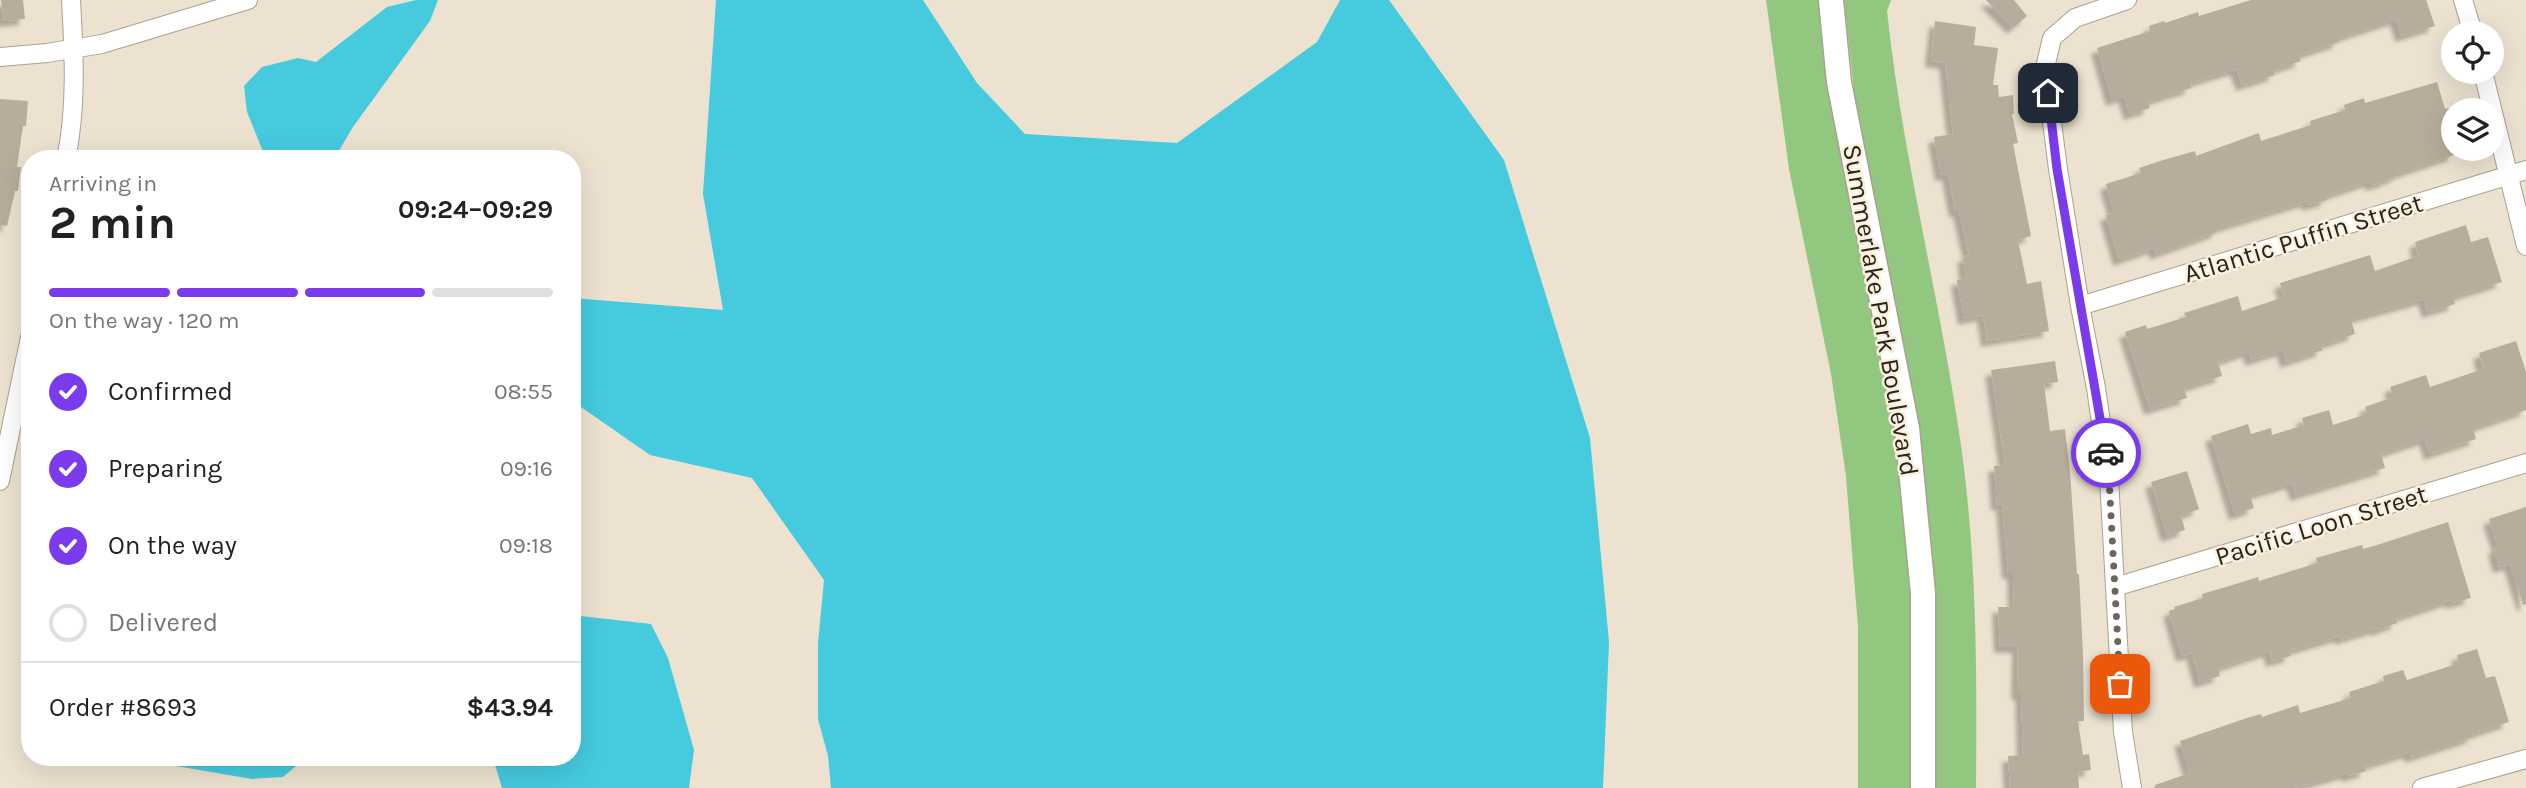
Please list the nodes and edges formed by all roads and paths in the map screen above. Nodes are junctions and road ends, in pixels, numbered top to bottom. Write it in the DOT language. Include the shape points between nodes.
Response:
graph roads {
  1 [pos="71,0"];
  2 [pos="248,0"];
  3 [pos="1831,0"];
  4 [pos="2127,0"];
  5 [pos="2463,0"];
  6 [pos="2469,21"];
  7 [pos="74,49"];
  8 [pos="0,57"];
  9 [pos="2487,84"];
  10 [pos="68,150"];
  11 [pos="2518,173"];
  12 [pos="2526,246"];
  13 [pos="2080,306"];
  14 [pos="21,380"];
  15 [pos="2526,463"];
  16 [pos="0,481"];
  17 [pos="2115,587"];
  18 [pos="2526,759"];
  19 [pos="1923,788"];
  20 [pos="2132,788"];
  21 [pos="2422,788"];
  1 -- 7 [label="street"];
  2 -- 7 [label="street"];
  3 -- 19 [label="main road, Summerlake Park Boulevard" via="1839,82 1907,428 1923,593"];
  4 -- 13 [label="street" via="2076,18 2052,37 2045,68"];
  5 -- 6 [label="street"];
  7 -- 8 [label="street"];
  7 -- 10 [label="street"];
  9 -- 11 [label="street"];
  11 -- 12 [label="street"];
  11 -- 13 [label="street, Atlantic Puffin Street"];
  13 -- 17 [label="street" via="2109,478"];
  14 -- 16 [label="street"];
  15 -- 17 [label="street, Pacific Loon Street"];
  17 -- 20 [label="street" via="2123,732"];
  18 -- 21 [label="street"];
}
